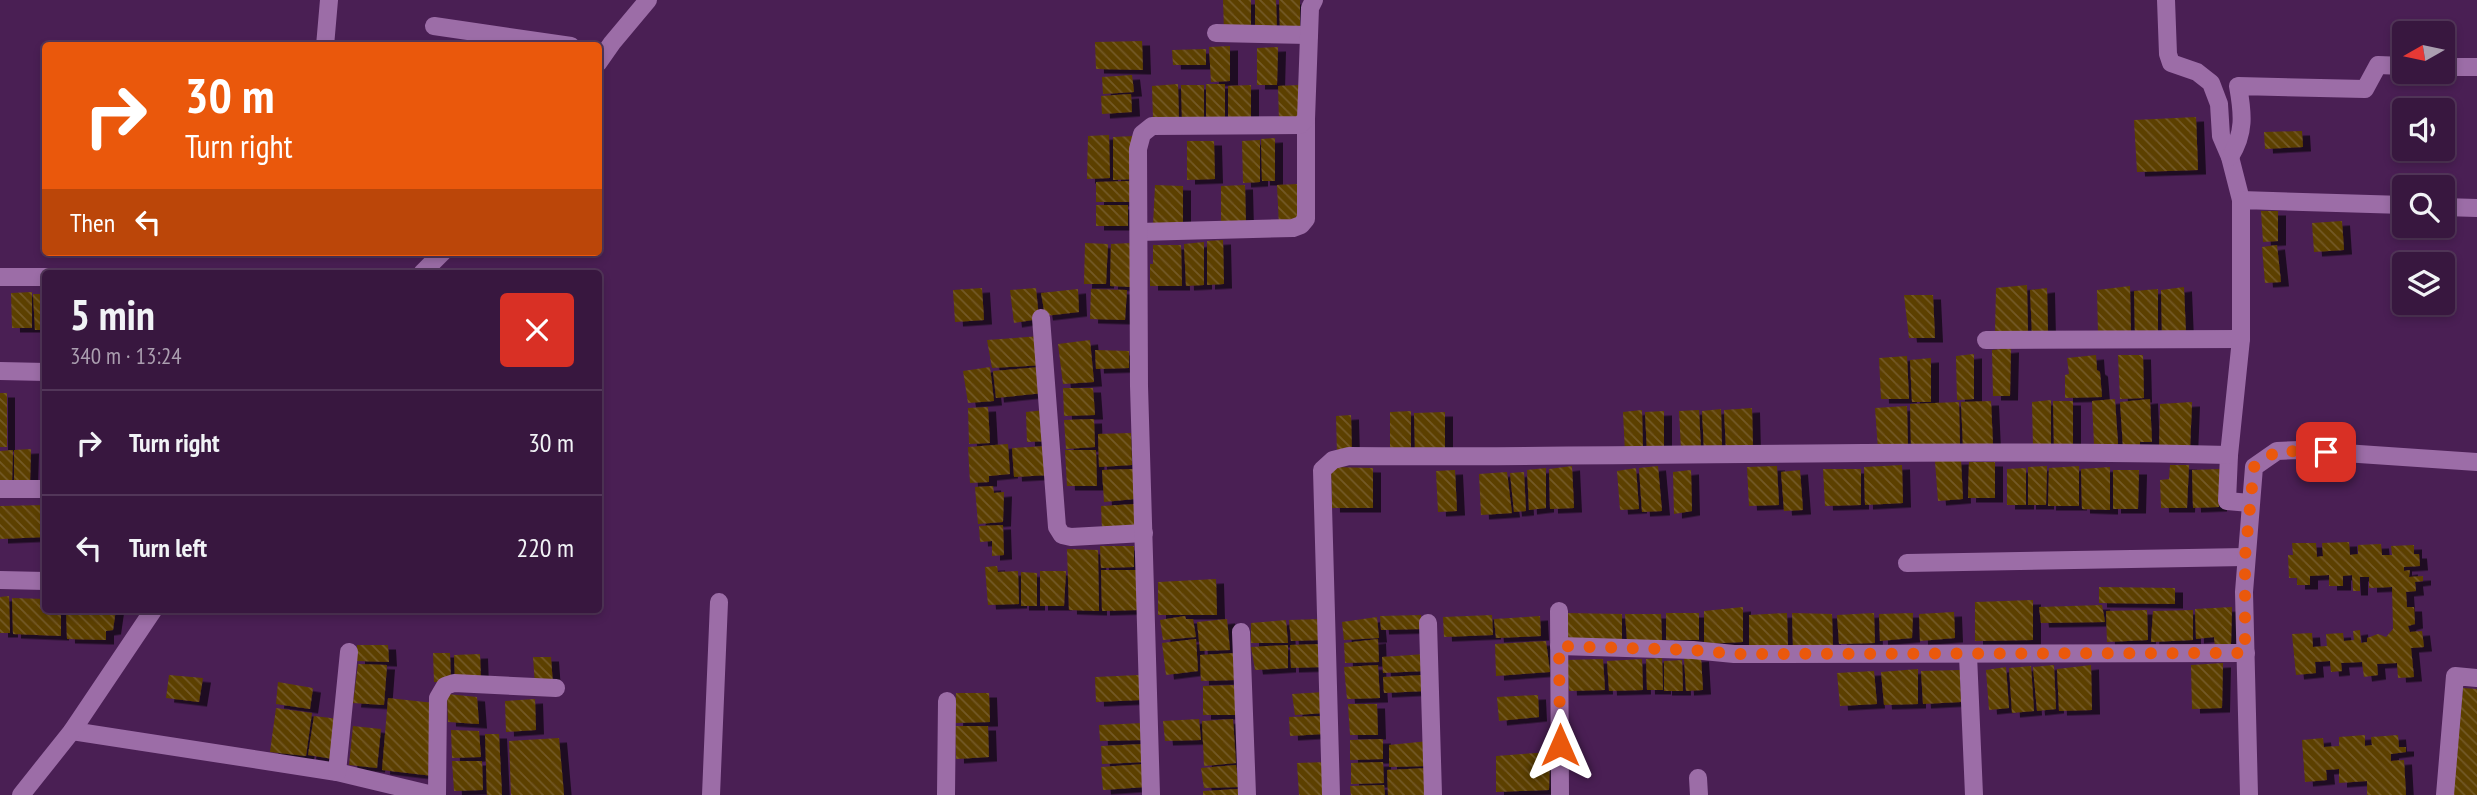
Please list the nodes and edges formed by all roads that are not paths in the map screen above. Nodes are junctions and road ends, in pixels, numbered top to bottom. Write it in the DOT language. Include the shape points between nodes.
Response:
graph roads {
  1 [pos="329,0"];
  2 [pos="648,0"];
  3 [pos="1314,0"];
  4 [pos="2166,0"];
  5 [pos="435,26"];
  6 [pos="1216,33"];
  7 [pos="1309,35"];
  8 [pos="325,42"];
  9 [pos="544,42"];
  10 [pos="602,53"];
  11 [pos="2392,66"];
  12 [pos="2455,67"];
  13 [pos="2477,67"];
  14 [pos="1306,119"];
  15 [pos="2230,157"];
  16 [pos="2241,200"];
  17 [pos="2392,205"];
  18 [pos="2455,207"];
  19 [pos="2477,208"];
  20 [pos="1139,232"];
  21 [pos="439,256"];
  22 [pos="425,270"];
  23 [pos="0,277"];
  24 [pos="42,277"];
  25 [pos="1041,318"];
  26 [pos="2241,339"];
  27 [pos="1986,340"];
  28 [pos="0,371"];
  29 [pos="42,372"];
  30 [pos="2229,455"];
  31 [pos="2477,462"];
  32 [pos="0,489"];
  33 [pos="42,489"];
  34 [pos="2249,503"];
  35 [pos="1144,533"];
  36 [pos="2245,557"];
  37 [pos="1907,563"];
  38 [pos="0,580"];
  39 [pos="42,581"];
  40 [pos="719,602"];
  41 [pos="1559,611"];
  42 [pos="151,613"];
  43 [pos="1428,623"];
  44 [pos="1241,632"];
  45 [pos="1559,646"];
  46 [pos="349,652"];
  47 [pos="2245,653"];
  48 [pos="1968,655"];
  49 [pos="2477,678"];
  50 [pos="556,688"];
  51 [pos="947,701"];
  52 [pos="72,731"];
  53 [pos="337,772"];
  54 [pos="21,795"];
  55 [pos="435,795"];
  56 [pos="711,795"];
  57 [pos="946,795"];
  58 [pos="1151,795"];
  59 [pos="1247,795"];
  60 [pos="1331,795"];
  61 [pos="1433,795"];
  62 [pos="1560,795"];
  63 [pos="1973,795"];
  64 [pos="2249,795"];
  65 [pos="2445,795"];
  1 -- 8 [label="street"];
  2 -- 10 [label="street"];
  3 -- 7 [label="street"];
  4 -- 15 [label="street" via="2171,63 2197,72 2211,83"];
  5 -- 9 [label="street"];
  6 -- 7 [label="street"];
  7 -- 14 [label="street"];
  11 -- 15 [label="street" via="2378,65 2365,89 2238,86 2243,114 2239,143"];
  12 -- 13 [label="street"];
  14 -- 20 [label="street" via="1289,127 1152,125 1142,134 1138,149"];
  14 -- 20 [label="street" via="1306,219 1301,226"];
  15 -- 16 [label="street"];
  16 -- 17 [label="street"];
  16 -- 26 [label="street"];
  18 -- 19 [label="street"];
  20 -- 35 [label="street"];
  21 -- 22 [label="street"];
  23 -- 24 [label="street"];
  25 -- 35 [label="street" via="1057,527 1062,535 1071,537"];
  26 -- 27 [label="street"];
  26 -- 30 [label="street"];
  28 -- 29 [label="street"];
  30 -- 34 [label="street" via="2227,501"];
  30 -- 60 [label="street" via="1897,451 1743,456 1349,456 1333,460 1322,470"];
  31 -- 34 [label="street" via="2277,451 2254,467"];
  32 -- 33 [label="street"];
  34 -- 36 [label="street"];
  35 -- 58 [label="street"];
  36 -- 37 [label="street"];
  36 -- 47 [label="street"];
  38 -- 39 [label="street"];
  40 -- 56 [label="street"];
  41 -- 45 [label="street"];
  42 -- 52 [label="street"];
  43 -- 61 [label="street"];
  44 -- 59 [label="street"];
  45 -- 48 [label="street" via="1734,654"];
  45 -- 62 [label="street"];
  46 -- 53 [label="street"];
  47 -- 48 [label="street"];
  47 -- 64 [label="street"];
  48 -- 63 [label="street"];
  49 -- 65 [label="street" via="2455,676"];
  50 -- 55 [label="street" via="445,686 438,698"];
  51 -- 57 [label="street"];
  52 -- 53 [label="street"];
  52 -- 54 [label="street"];
  53 -- 55 [label="street"];
}
